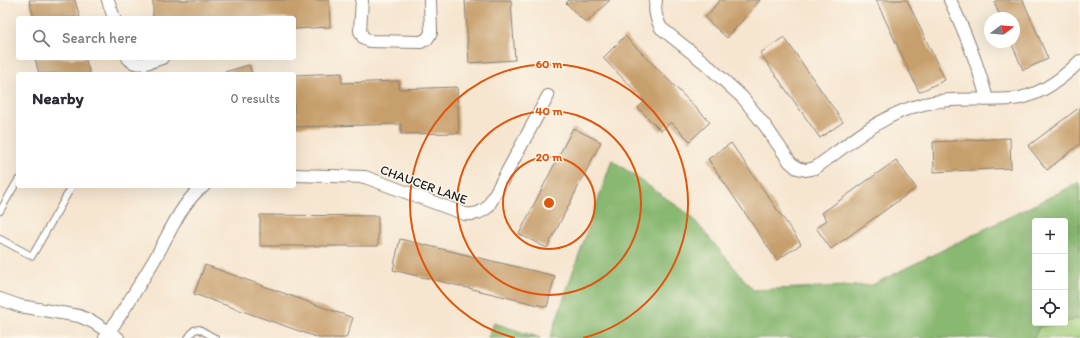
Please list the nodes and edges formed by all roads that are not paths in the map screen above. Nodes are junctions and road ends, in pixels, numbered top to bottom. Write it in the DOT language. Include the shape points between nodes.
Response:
graph roads {
  1 [pos="108,0"];
  2 [pos="362,0"];
  3 [pos="430,0"];
  4 [pos="656,0"];
  5 [pos="950,0"];
  6 [pos="113,16"];
  7 [pos="130,60"];
  8 [pos="155,60"];
  9 [pos="1080,61"];
  10 [pos="548,96"];
  11 [pos="987,99"];
  12 [pos="296,175"];
  13 [pos="16,183"];
  14 [pos="71,188"];
  15 [pos="202,188"];
  16 [pos="0,211"];
  17 [pos="0,239"];
  18 [pos="0,299"];
  19 [pos="111,336"];
  20 [pos="188,338"];
  21 [pos="215,338"];
  1 -- 6 [label="street"];
  2 -- 3 [label="street" via="360,31 363,37 369,41 421,42 431,33"];
  4 -- 11 [label="street" via="654,9 661,28 706,63 743,98 797,168 815,168 884,119 902,111 948,100"];
  5 -- 11 [label="street" via="979,69"];
  7 -- 8 [label="street" via="142,64"];
  9 -- 11 [label="street" via="1065,76 1029,95 1014,99"];
  10 -- 12 [label="street, CHAUCER LANE" via="488,207 481,213 465,214 366,178"];
  13 -- 16 [label="lane"];
  14 -- 17 [label="lane" via="32,256"];
  15 -- 19 [label="street" via="188,201"];
  18 -- 19 [label="street" via="20,306 79,316 93,322"];
  20 -- 21 [label="lane" via="194,330 199,329"];
}
